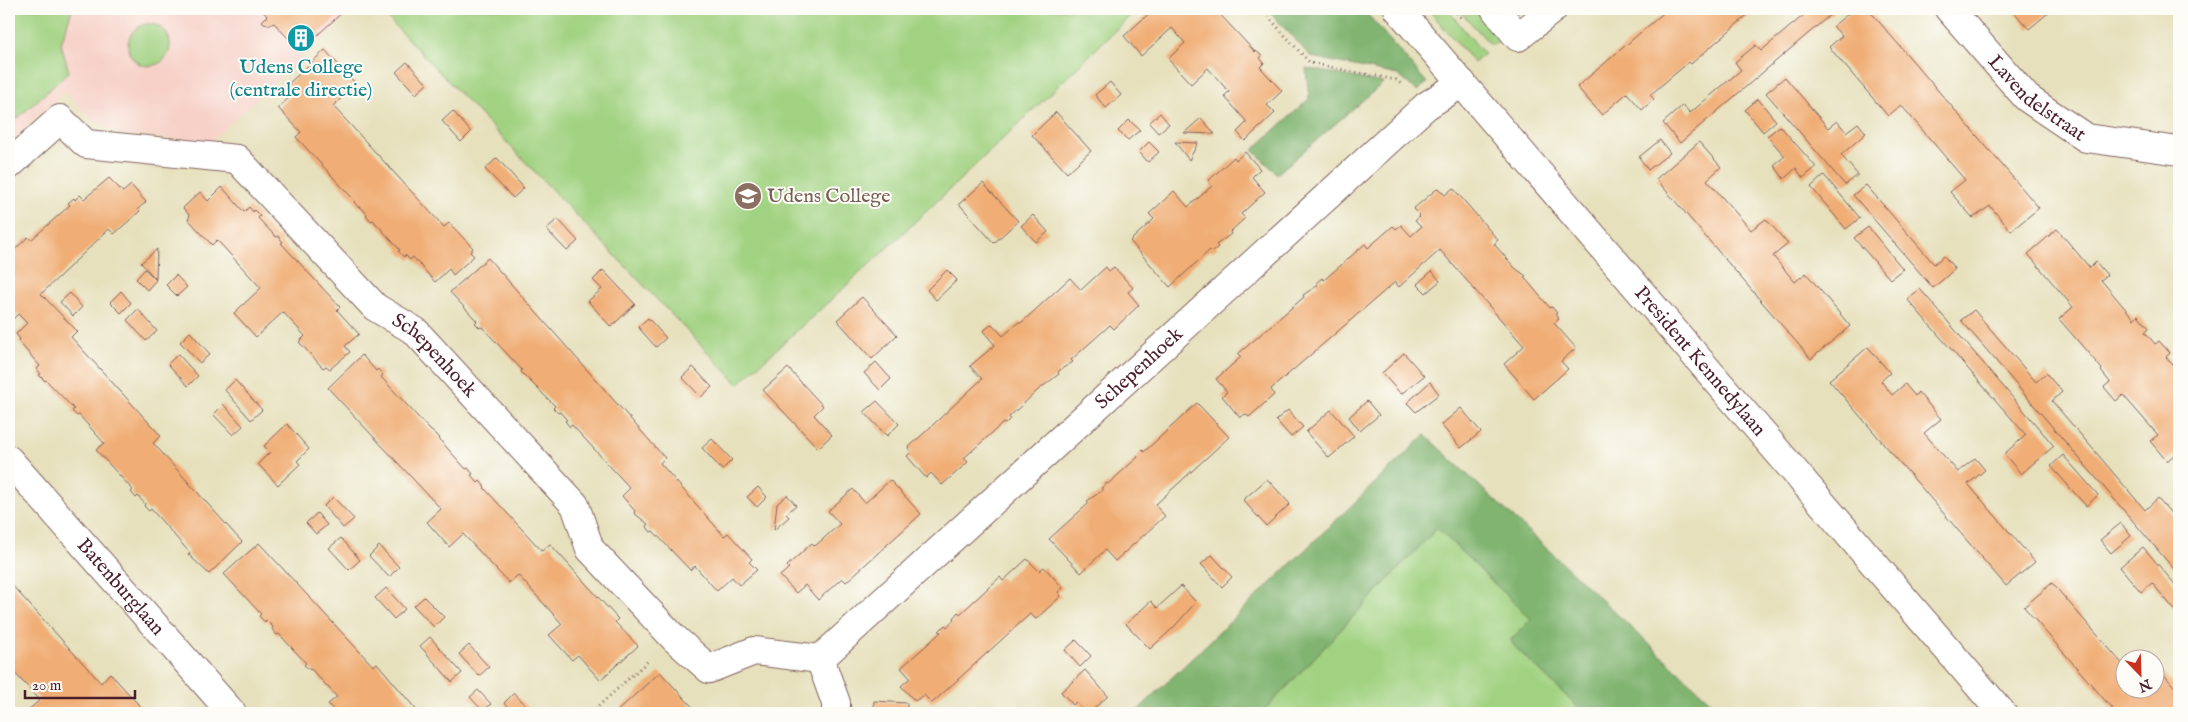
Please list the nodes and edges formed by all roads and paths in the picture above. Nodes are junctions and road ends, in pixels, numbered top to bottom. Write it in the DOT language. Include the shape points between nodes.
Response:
graph roads {
  1 [pos="1261,9"];
  2 [pos="1398,9"];
  3 [pos="1495,9"];
  4 [pos="1553,9"];
  5 [pos="1948,9"];
  6 [pos="1462,82"];
  7 [pos="1426,106"];
  8 [pos="2179,151"];
  9 [pos="9,165"];
  10 [pos="9,460"];
  11 [pos="674,638"];
  12 [pos="820,659"];
  13 [pos="232,713"];
  14 [pos="592,713"];
  15 [pos="836,713"];
  16 [pos="2002,713"];
  1 -- 7 [label="path" via="1310,63 1396,80"];
  2 -- 6 [label="street, President Kennedylaan"];
  3 -- 4 [label="street" via="1518,37"];
  5 -- 8 [label="street, Lavendelstraat" via="2027,98 2086,138"];
  6 -- 7 [label="street, Schepenhoek"];
  6 -- 16 [label="street, President Kennedylaan"];
  7 -- 12 [label="street, Schepenhoek"];
  9 -- 11 [label="street, Schepenhoek" via="60,119 86,144 237,158 375,307 415,331 575,505 590,549"];
  10 -- 13 [label="street, Batenburglaan"];
  11 -- 12 [label="street, Schepenhoek" via="708,669 754,651"];
  11 -- 14 [label="path"];
  12 -- 15 [label="street" via="836,704"];
}
